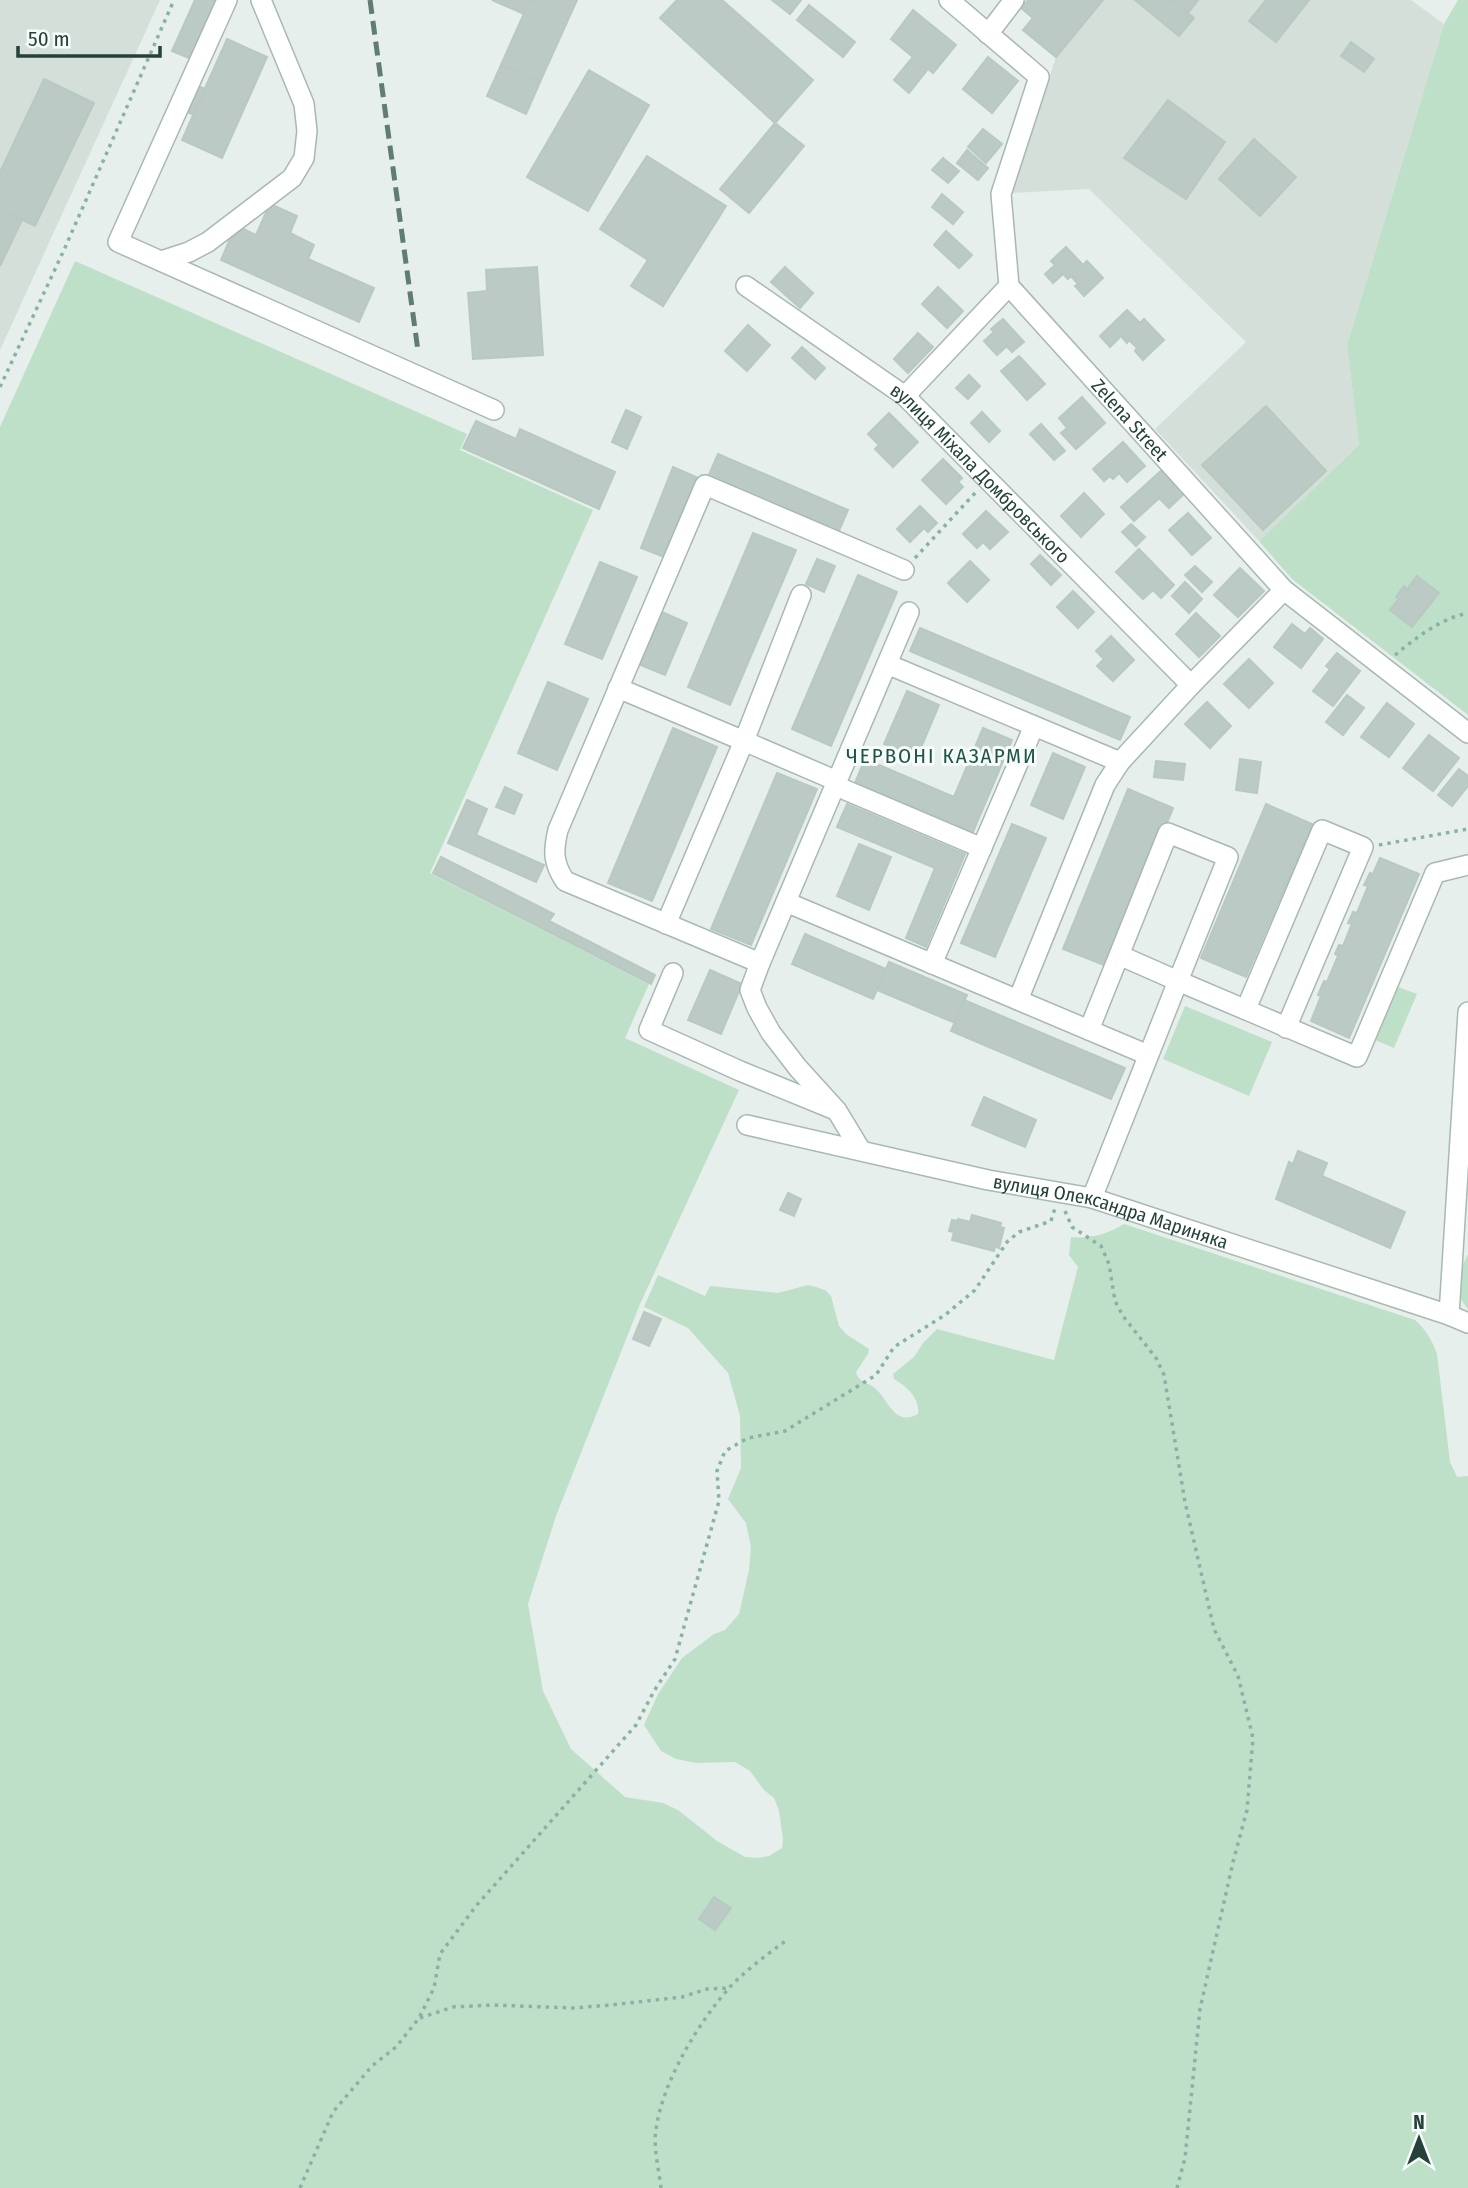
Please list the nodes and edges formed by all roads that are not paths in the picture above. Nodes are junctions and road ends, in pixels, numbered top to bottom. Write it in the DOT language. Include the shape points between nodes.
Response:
graph roads {
  1 [pos="227,0"];
  2 [pos="261,0"];
  3 [pos="949,0"];
  4 [pos="1014,0"];
  5 [pos="988,34"];
  6 [pos="161,261"];
  7 [pos="746,286"];
  8 [pos="1009,286"];
  9 [pos="905,396"];
  10 [pos="494,410"];
  11 [pos="905,570"];
  12 [pos="1284,590"];
  13 [pos="802,595"];
  14 [pos="909,612"];
  15 [pos="887,664"];
  16 [pos="1191,685"];
  17 [pos="618,688"];
  18 [pos="1034,726"];
  19 [pos="1468,733"];
  20 [pos="744,741"];
  21 [pos="1120,762"];
  22 [pos="836,783"];
  23 [pos="982,848"];
  24 [pos="1468,865"];
  25 [pos="786,902"];
  26 [pos="666,924"];
  27 [pos="1119,955"];
  28 [pos="760,963"];
  29 [pos="932,964"];
  30 [pos="673,973"];
  31 [pos="1178,981"];
  32 [pos="1017,1000"];
  33 [pos="1246,1009"];
  34 [pos="1468,1012"];
  35 [pos="1286,1028"];
  36 [pos="1089,1030"];
  37 [pos="1148,1055"];
  38 [pos="837,1111"];
  39 [pos="747,1125"];
  40 [pos="860,1149"];
  41 [pos="1092,1198"];
  42 [pos="1449,1315"];
  43 [pos="1468,1323"];
  1 -- 6 [label="street" via="118,242"];
  2 -- 6 [label="street" via="304,104 304,158 292,178 208,242"];
  3 -- 5 [label="street"];
  4 -- 5 [label="street"];
  5 -- 8 [label="street" via="1039,77 1001,194"];
  6 -- 10 [label="street"];
  7 -- 9 [label="street, вулиця Міхала Домбровського"];
  8 -- 9 [label="street"];
  8 -- 12 [label="street, Zelena Street"];
  9 -- 16 [label="street, вулиця Міхала Домбровського"];
  11 -- 17 [label="street" via="705,485"];
  12 -- 16 [label="street"];
  12 -- 19 [label="street, Zelena Street"];
  13 -- 20 [label="street"];
  14 -- 15 [label="street"];
  15 -- 18 [label="street"];
  15 -- 22 [label="street"];
  16 -- 21 [label="street"];
  17 -- 20 [label="street"];
  17 -- 26 [label="street" via="558,830 555,864 565,881"];
  18 -- 21 [label="street"];
  18 -- 23 [label="street"];
  20 -- 22 [label="street"];
  20 -- 26 [label="street"];
  21 -- 32 [label="street" via="1105,785"];
  22 -- 23 [label="street"];
  22 -- 25 [label="street"];
  23 -- 29 [label="street"];
  24 -- 35 [label="street" via="1435,873 1357,1057"];
  25 -- 28 [label="street"];
  25 -- 29 [label="street"];
  26 -- 28 [label="street"];
  27 -- 31 [label="street"];
  27 -- 31 [label="street" via="1168,833 1228,857"];
  27 -- 36 [label="street"];
  28 -- 38 [label="street" via="750,990 757,1008 798,1068"];
  29 -- 32 [label="street"];
  30 -- 38 [label="street" via="649,1030"];
  31 -- 33 [label="street"];
  31 -- 37 [label="street"];
  32 -- 36 [label="street"];
  33 -- 35 [label="street"];
  33 -- 35 [label="street" via="1322,830 1363,847"];
  34 -- 42 [label="street"];
  36 -- 37 [label="street"];
  37 -- 41 [label="street"];
  38 -- 40 [label="street"];
  39 -- 40 [label="street, вулиця Олександра Мариняка"];
  40 -- 41 [label="street, вулиця Олександра Мариняка" via="988,1180"];
  41 -- 42 [label="street, вулиця Олександра Мариняка"];
  42 -- 43 [label="street, вулиця Олександра Мариняка"];
}
